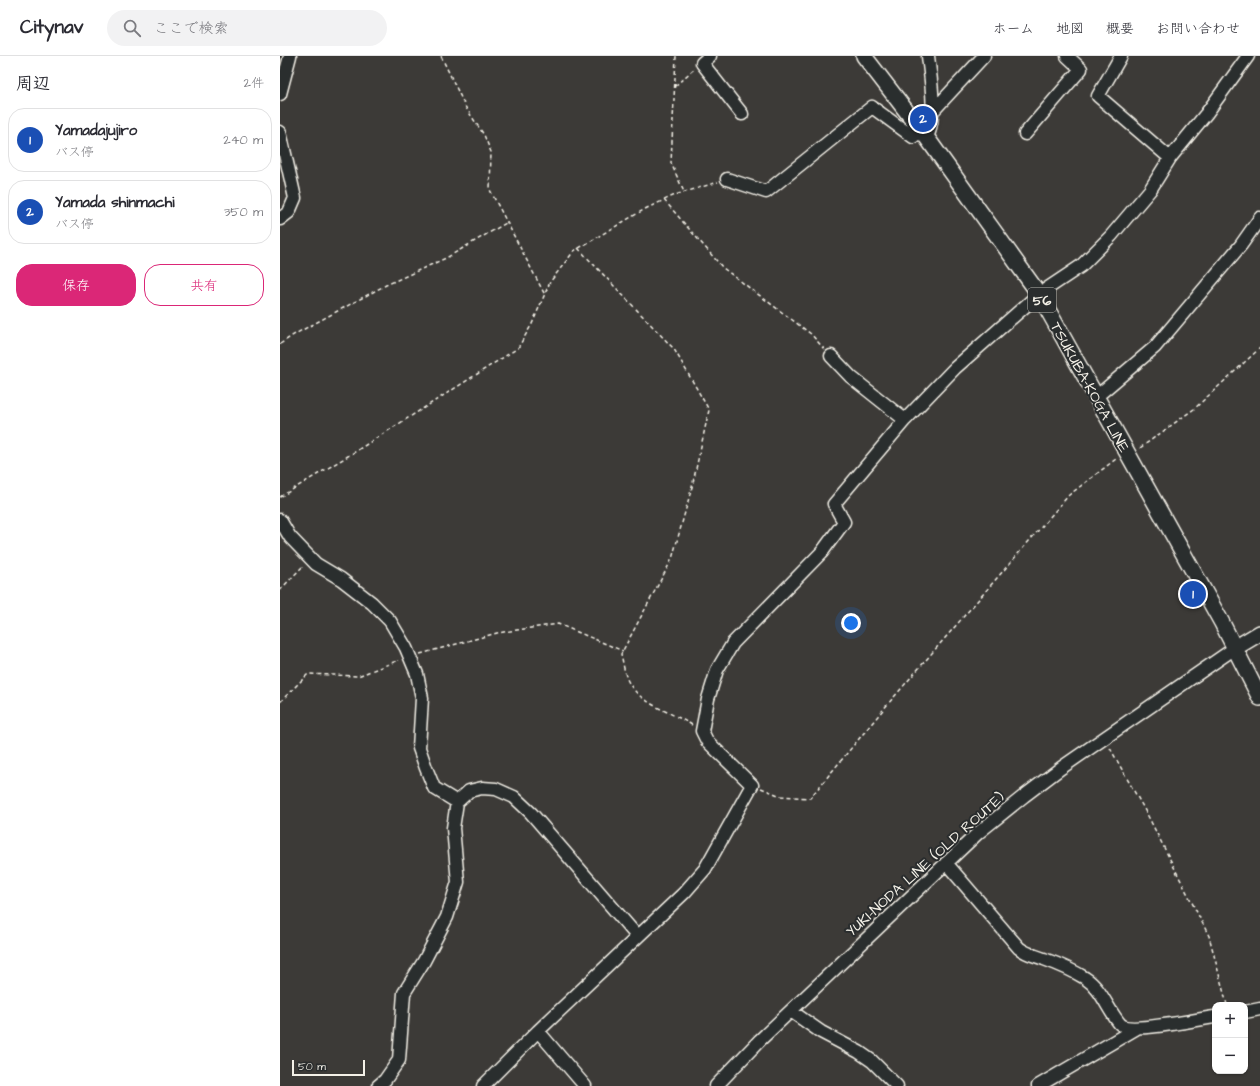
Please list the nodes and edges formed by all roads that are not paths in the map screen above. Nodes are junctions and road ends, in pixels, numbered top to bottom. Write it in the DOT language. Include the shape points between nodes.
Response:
graph roads {
  1 [pos="290,56"];
  2 [pos="864,56"];
  3 [pos="928,56"];
  4 [pos="984,56"];
  5 [pos="1068,56"];
  6 [pos="1121,56"];
  7 [pos="1248,56"];
  8 [pos="706,59"];
  9 [pos="280,94"];
  10 [pos="933,111"];
  11 [pos="742,114"];
  12 [pos="280,132"];
  13 [pos="925,134"];
  14 [pos="1025,134"];
  15 [pos="1170,158"];
  16 [pos="727,179"];
  17 [pos="1260,218"];
  18 [pos="280,219"];
  19 [pos="1038,294"];
  20 [pos="831,356"];
  21 [pos="1096,397"];
  22 [pos="905,420"];
  23 [pos="280,520"];
  24 [pos="1260,633"];
  25 [pos="1235,648"];
  26 [pos="1260,698"];
  27 [pos="457,802"];
  28 [pos="946,863"];
  29 [pos="637,936"];
  30 [pos="1260,1009"];
  31 [pos="790,1011"];
  32 [pos="1248,1011"];
  33 [pos="1212,1017"];
  34 [pos="1138,1027"];
  35 [pos="538,1031"];
  36 [pos="378,1086"];
  37 [pos="483,1086"];
  38 [pos="585,1086"];
  39 [pos="716,1086"];
  40 [pos="897,1086"];
  41 [pos="1038,1086"];
  1 -- 9 [label="street"];
  2 -- 13 [label="main road, TSUKUBA-KOGA LINE / 56"];
  3 -- 10 [label="street"];
  4 -- 10 [label="street"];
  5 -- 14 [label="street" via="1081,69"];
  6 -- 15 [label="street" via="1098,96"];
  7 -- 15 [label="street"];
  8 -- 11 [label="street"];
  10 -- 13 [label="street" via="932,123"];
  12 -- 18 [label="street" via="295,198 289,212"];
  13 -- 16 [label="street" via="913,137 872,107 766,192"];
  13 -- 19 [label="main road, TSUKUBA-KOGA LINE / 56"];
  15 -- 19 [label="street" via="1150,190 1111,236 1081,266"];
  17 -- 21 [label="street" via="1241,245 1155,347"];
  19 -- 21 [label="main road, TSUKUBA-KOGA LINE / 56"];
  19 -- 22 [label="street" via="955,368"];
  20 -- 22 [label="street" via="852,377"];
  21 -- 25 [label="main road, TSUKUBA-KOGA LINE / 56"];
  22 -- 29 [label="street" via="834,504 844,522 822,552 733,643 717,670 708,698 702,731 707,741 752,785 705,869 684,893"];
  23 -- 27 [label="street" via="290,538 316,564 341,579 390,621 417,674 422,698 419,748 434,788"];
  24 -- 25 [label="main road"];
  25 -- 26 [label="main road, TSUKUBA-KOGA LINE / 56"];
  25 -- 28 [label="street, YUKI-NODA LINE (OLD ROUTE)" via="1024,796"];
  27 -- 29 [label="street" via="469,791 482,788 496,789 514,797"];
  27 -- 36 [label="street" via="453,828 458,882 456,891 447,917 404,993 399,1060"];
  28 -- 31 [label="street, YUKI-NODA LINE (OLD ROUTE)"];
  28 -- 34 [label="street" via="1027,955 1055,963 1087,979 1100,992 1120,1024 1127,1028"];
  29 -- 35 [label="street"];
  30 -- 32 [label="street"];
  31 -- 39 [label="street, YUKI-NODA LINE (OLD ROUTE)"];
  31 -- 40 [label="street" via="872,1061"];
  33 -- 34 [label="street"];
  34 -- 41 [label="street"];
  35 -- 37 [label="street"];
  35 -- 38 [label="street"];
}
